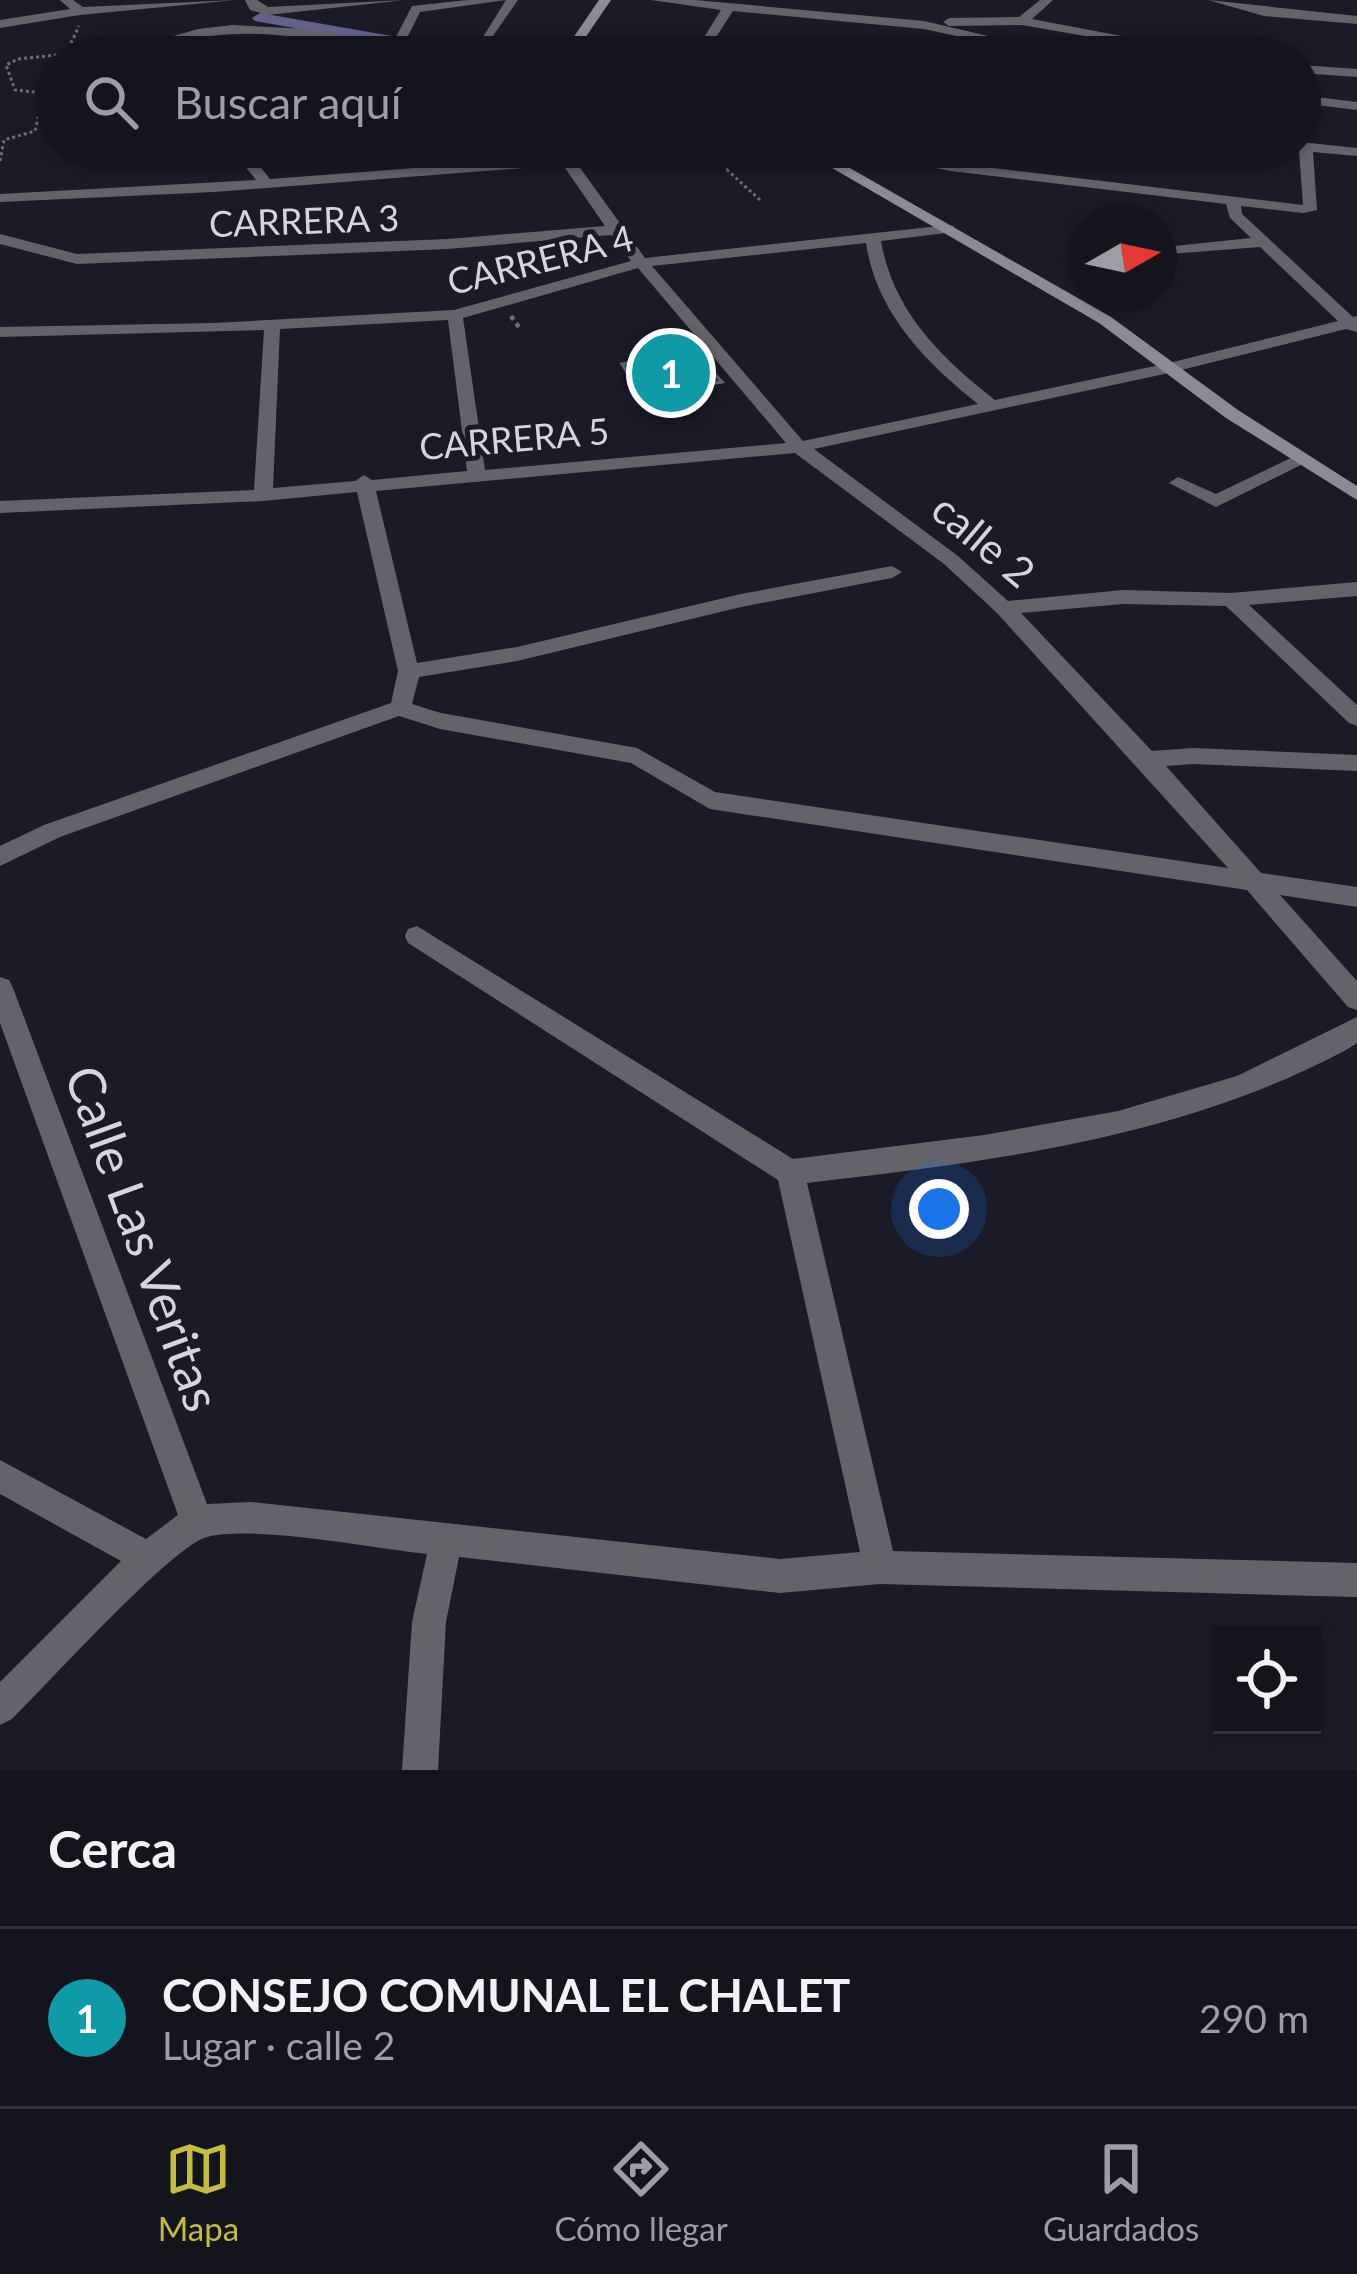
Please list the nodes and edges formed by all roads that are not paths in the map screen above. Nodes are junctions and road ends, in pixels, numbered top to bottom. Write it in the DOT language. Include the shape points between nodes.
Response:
graph roads {
  1 [pos="139,0"];
  2 [pos="230,0"];
  3 [pos="251,0"];
  4 [pos="399,0"];
  5 [pos="500,0"];
  6 [pos="512,0"];
  7 [pos="604,0"];
  8 [pos="657,0"];
  9 [pos="1047,0"];
  10 [pos="1214,0"];
  11 [pos="729,7"];
  12 [pos="74,10"];
  13 [pos="1022,20"];
  14 [pos="1357,20"];
  15 [pos="0,24"];
  16 [pos="924,26"];
  17 [pos="185,36"];
  18 [pos="298,36"];
  19 [pos="402,36"];
  20 [pos="487,36"];
  21 [pos="580,36"];
  22 [pos="711,36"];
  23 [pos="971,36"];
  24 [pos="1110,36"];
  25 [pos="1321,70"];
  26 [pos="1357,73"];
  27 [pos="1321,102"];
  28 [pos="1357,106"];
  29 [pos="1321,148"];
  30 [pos="1357,152"];
  31 [pos="253,168"];
  32 [pos="368,168"];
  33 [pos="572,168"];
  34 [pos="840,168"];
  35 [pos="959,168"];
  36 [pos="1306,168"];
  37 [pos="265,183"];
  38 [pos="0,198"];
  39 [pos="1233,203"];
  40 [pos="949,229"];
  41 [pos="614,230"];
  42 [pos="873,237"];
  43 [pos="0,238"];
  44 [pos="1261,242"];
  45 [pos="1177,251"];
  46 [pos="640,262"];
  47 [pos="454,315"];
  48 [pos="1354,324"];
  49 [pos="272,325"];
  50 [pos="0,332"];
  51 [pos="1169,368"];
  52 [pos="992,406"];
  53 [pos="800,447"];
  54 [pos="1301,458"];
  55 [pos="476,473"];
  56 [pos="364,481"];
  57 [pos="1178,483"];
  58 [pos="1357,494"];
  59 [pos="263,495"];
  60 [pos="0,507"];
  61 [pos="892,572"];
  62 [pos="1357,590"];
  63 [pos="1231,600"];
  64 [pos="1004,608"];
  65 [pos="410,671"];
  66 [pos="398,708"];
  67 [pos="1357,718"];
  68 [pos="1147,760"];
  69 [pos="1357,764"];
  70 [pos="0,857"];
  71 [pos="1357,897"];
  72 [pos="417,936"];
  73 [pos="0,988"];
  74 [pos="1357,999"];
  75 [pos="1357,1028"];
  76 [pos="790,1172"];
  77 [pos="0,1476"];
  78 [pos="197,1521"];
  79 [pos="447,1538"];
  80 [pos="148,1558"];
  81 [pos="880,1567"];
  82 [pos="1357,1580"];
  83 [pos="0,1707"];
  84 [pos="420,1770"];
  1 -- 12 [label="street"];
  2 -- 12 [label="street"];
  3 -- 4 [label="street" via="268,11"];
  5 -- 19 [label="street" via="416,9"];
  6 -- 20 [label="street"];
  7 -- 21 [label="main road"];
  8 -- 11 [label="street"];
  9 -- 13 [label="street"];
  10 -- 14 [label="street"];
  11 -- 16 [label="street"];
  11 -- 22 [label="street"];
  12 -- 15 [label="street"];
  13 -- 16 [label="street"];
  13 -- 24 [label="street"];
  16 -- 23 [label="street"];
  17 -- 18 [label="street"];
  25 -- 26 [label="street"];
  27 -- 28 [label="street"];
  29 -- 30 [label="street"];
  31 -- 37 [label="street"];
  32 -- 37 [label="street"];
  33 -- 41 [label="street, calle 2"];
  34 -- 40 [label="main road"];
  35 -- 39 [label="street"];
  36 -- 39 [label="street" via="1312,207"];
  37 -- 38 [label="street"];
  39 -- 44 [label="street"];
  40 -- 42 [label="street, CARRERA 4"];
  40 -- 51 [label="main road" via="1105,320"];
  41 -- 43 [label="street, CARRERA 3" via="77,259"];
  41 -- 46 [label="street, calle 2"];
  42 -- 46 [label="street, CARRERA 4"];
  42 -- 52 [label="street" via="875,272 921,344"];
  44 -- 45 [label="street"];
  44 -- 48 [label="street"];
  46 -- 47 [label="street, CARRERA 4"];
  46 -- 53 [label="street, calle 2"];
  47 -- 49 [label="street, CARRERA 4"];
  47 -- 55 [label="street"];
  48 -- 51 [label="street, CARRERA 5"];
  49 -- 50 [label="street, CARRERA 4"];
  49 -- 59 [label="street"];
  51 -- 52 [label="street, CARRERA 5"];
  51 -- 54 [label="main road"];
  52 -- 53 [label="street, CARRERA 5"];
  53 -- 55 [label="street, CARRERA 5"];
  53 -- 64 [label="street, calle 2"];
  54 -- 57 [label="street" via="1216,501"];
  54 -- 58 [label="main road"];
  55 -- 59 [label="street, CARRERA 5"];
  56 -- 65 [label="street"];
  59 -- 60 [label="street, CARRERA 5"];
  61 -- 65 [label="street" via="489,662"];
  62 -- 63 [label="street"];
  63 -- 64 [label="street" via="1124,597"];
  63 -- 67 [label="street"];
  64 -- 68 [label="street, calle 2"];
  65 -- 66 [label="street"];
  66 -- 70 [label="street" via="52,831"];
  66 -- 71 [label="street" via="637,756 710,800"];
  68 -- 69 [label="street"];
  68 -- 74 [label="street, calle 2"];
  72 -- 76 [label="street"];
  73 -- 78 [label="street, Calle Las Veritas"];
  75 -- 76 [label="street" via="1250,1087 1117,1122"];
  76 -- 81 [label="street"];
  77 -- 80 [label="street"];
  78 -- 79 [label="street" via="251,1518"];
  78 -- 80 [label="street"];
  79 -- 81 [label="street" via="780,1576"];
  79 -- 84 [label="street" via="429,1622"];
  80 -- 83 [label="street"];
  81 -- 82 [label="street"];
}
